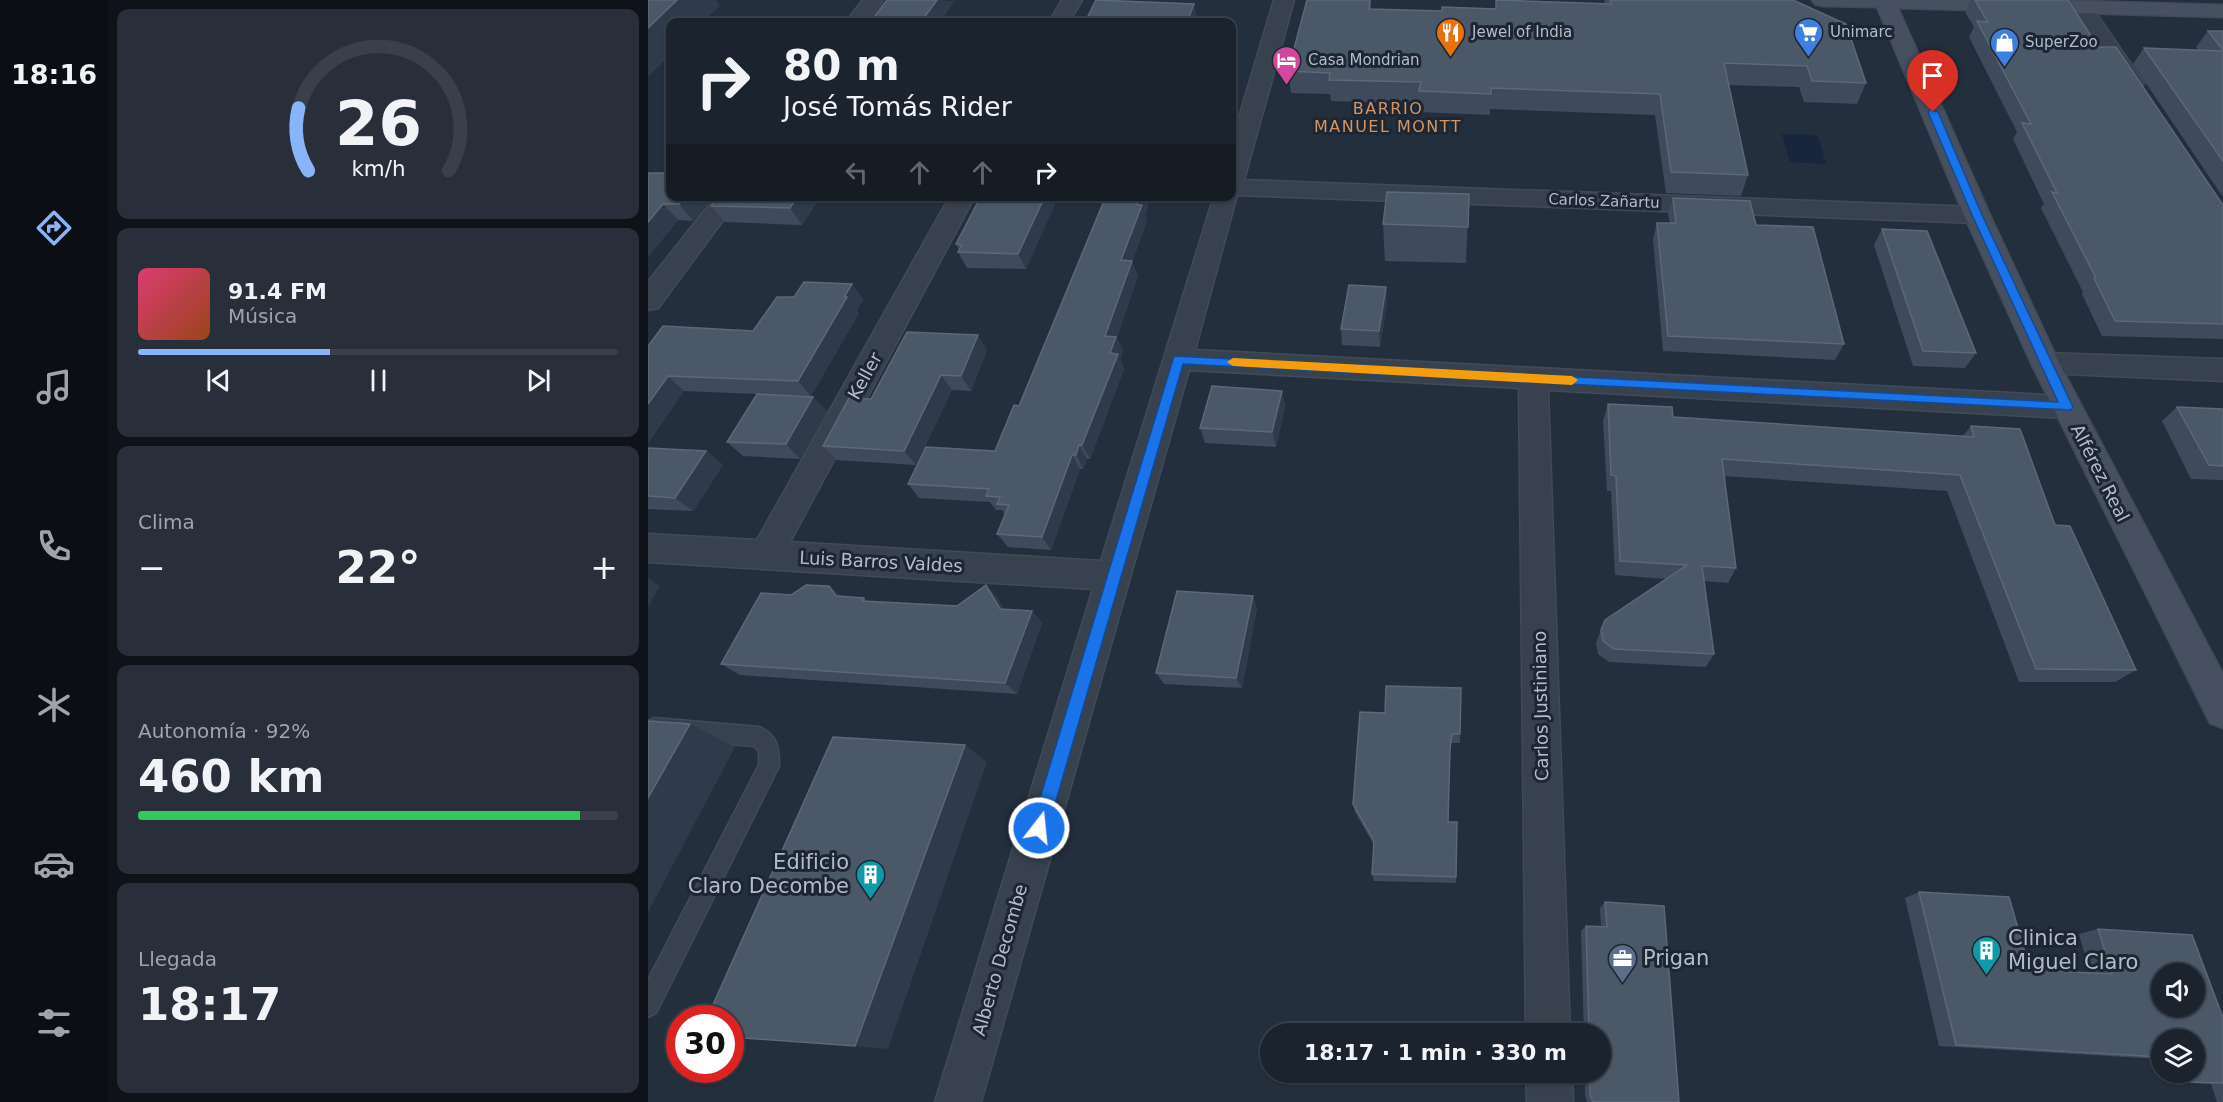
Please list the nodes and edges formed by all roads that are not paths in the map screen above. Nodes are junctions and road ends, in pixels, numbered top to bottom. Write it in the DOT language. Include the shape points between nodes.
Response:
graph roads {
  1 [pos="873,0"];
  2 [pos="1072,0"];
  3 [pos="1284,0"];
  4 [pos="1821,0"];
  5 [pos="1884,1"];
  6 [pos="2082,7"];
  7 [pos="2223,11"];
  8 [pos="859,18"];
  9 [pos="1061,18"];
  10 [pos="2146,104"];
  11 [pos="1236,165"];
  12 [pos="1236,187"];
  13 [pos="725,201"];
  14 [pos="960,201"];
  15 [pos="1225,201"];
  16 [pos="1977,215"];
  17 [pos="648,301"];
  18 [pos="1178,359"];
  19 [pos="2045,363"];
  20 [pos="2223,370"];
  21 [pos="1533,378"];
  22 [pos="2066,407"];
  23 [pos="648,548"];
  24 [pos="766,555"];
  25 [pos="1114,576"];
  26 [pos="2223,711"];
  27 [pos="648,731"];
  28 [pos="648,1005"];
  29 [pos="1548,1023"];
  30 [pos="1549,1083"];
  31 [pos="958,1102"];
  32 [pos="1550,1102"];
  1 -- 8 [label="street"];
  2 -- 9 [label="street"];
  3 -- 11 [label="street"];
  4 -- 5 [label="main road"];
  5 -- 6 [label="main road"];
  5 -- 16 [label="main road, Alférez Real"];
  6 -- 7 [label="main road"];
  6 -- 10 [label="street"];
  12 -- 16 [label="street, Carlos Zañartu"];
  13 -- 17 [label="street"];
  14 -- 24 [label="street, Keller"];
  15 -- 18 [label="street, Alberto Decombe"];
  16 -- 19 [label="main road, Alférez Real"];
  18 -- 21 [label="street"];
  18 -- 25 [label="street, Alberto Decombe"];
  19 -- 20 [label="street"];
  19 -- 22 [label="main road, Alférez Real"];
  21 -- 22 [label="street"];
  21 -- 29 [label="street, Carlos Justiniano"];
  22 -- 26 [label="main road, Alférez Real"];
  23 -- 24 [label="street, Luis Barros Valdes"];
  24 -- 25 [label="street, Luis Barros Valdes"];
  25 -- 31 [label="street, Alberto Decombe"];
  27 -- 28 [label="lane" via="654,728 759,737 769,747 769,766"];
  30 -- 32 [label="street"];
}
